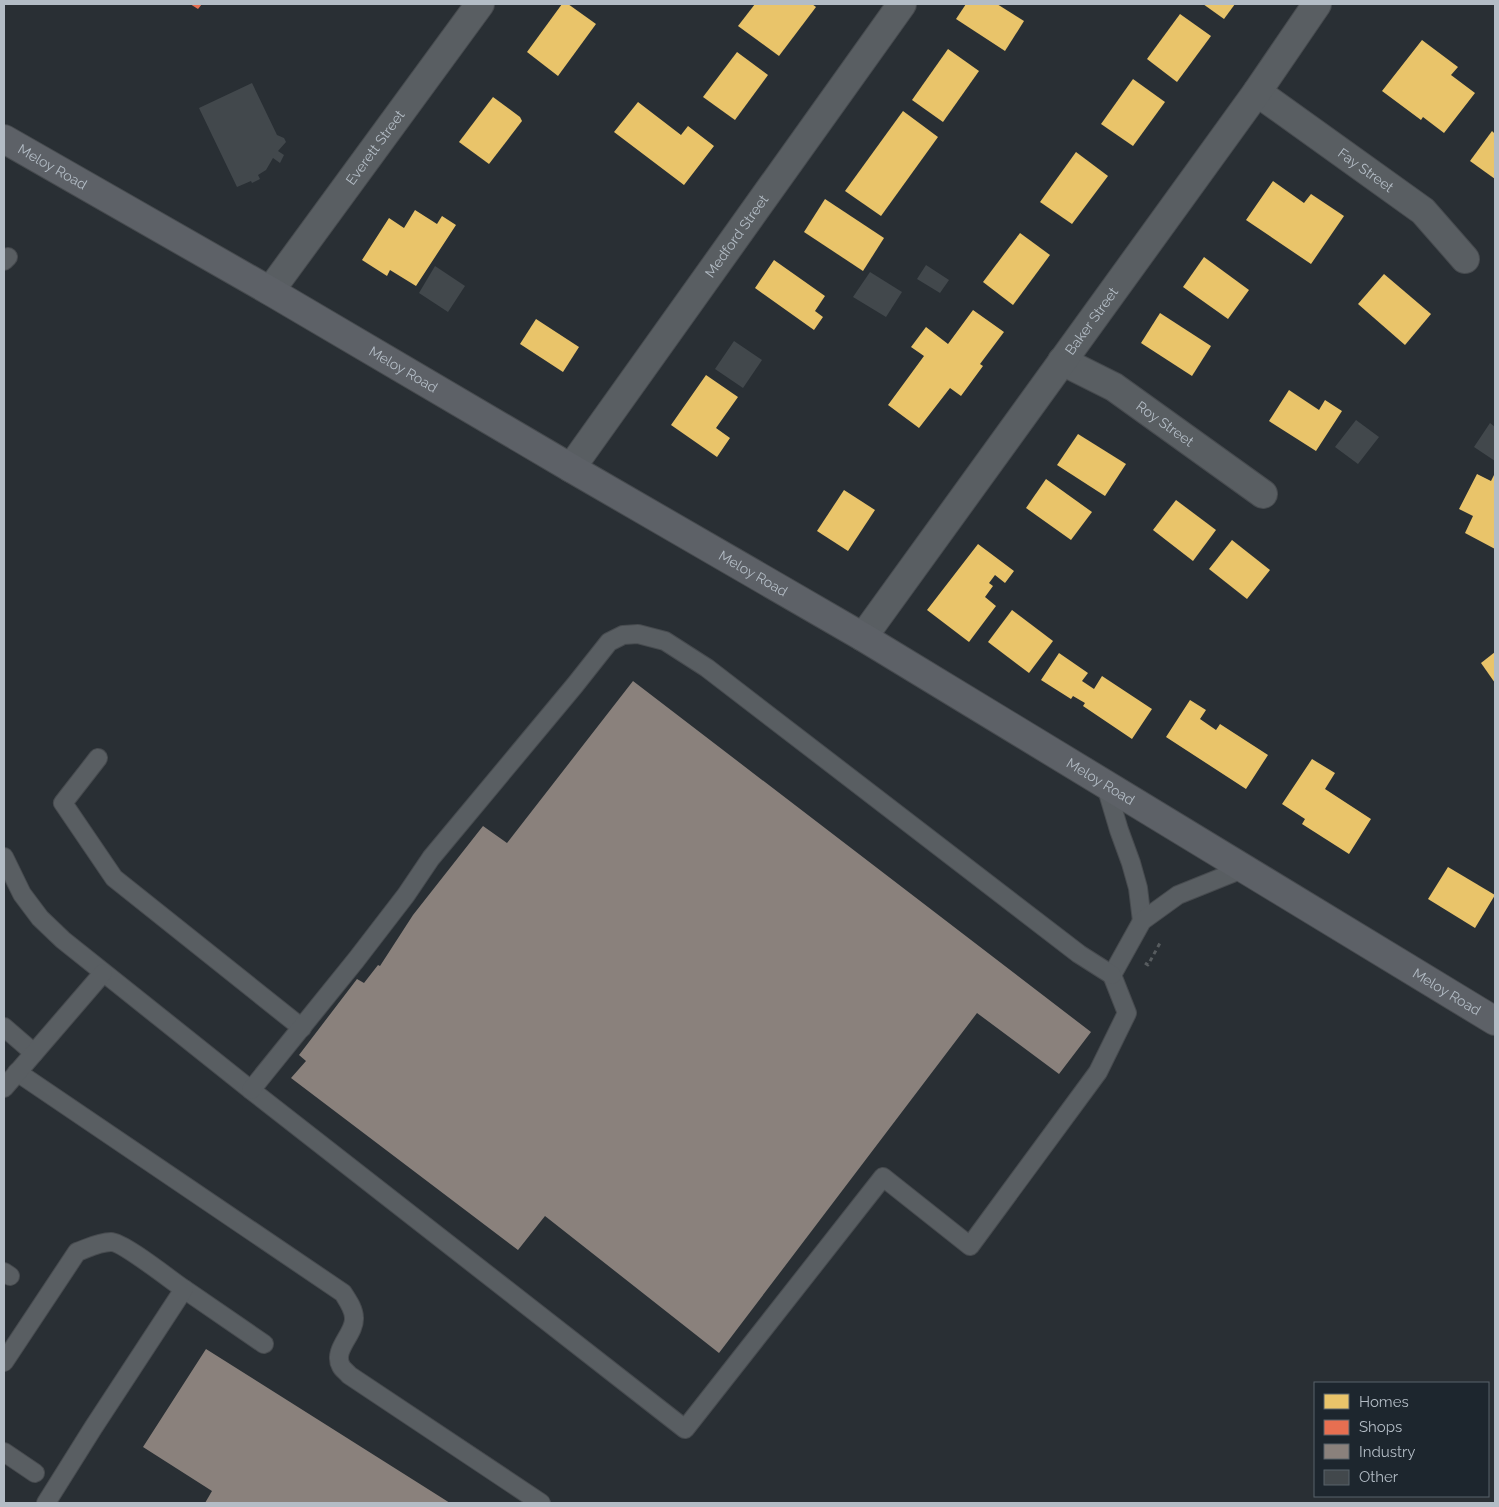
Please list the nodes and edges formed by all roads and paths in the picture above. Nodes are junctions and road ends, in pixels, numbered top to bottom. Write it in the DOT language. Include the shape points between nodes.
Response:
graph roads {
  1 [pos="480,4"];
  2 [pos="902,4"];
  3 [pos="1317,4"];
  4 [pos="1257,92"];
  5 [pos="4,138"];
  6 [pos="1465,259"];
  7 [pos="270,291"];
  8 [pos="1062,361"];
  9 [pos="571,468"];
  10 [pos="1262,494"];
  11 [pos="863,637"];
  12 [pos="98,758"];
  13 [pos="1105,783"];
  14 [pos="4,857"];
  15 [pos="1245,868"];
  16 [pos="1142,921"];
  17 [pos="103,973"];
  18 [pos="1112,975"];
  19 [pos="1495,1021"];
  20 [pos="4,1027"];
  21 [pos="302,1028"];
  22 [pos="34,1053"];
  23 [pos="17,1072"];
  24 [pos="4,1088"];
  25 [pos="251,1090"];
  26 [pos="184,1289"];
  27 [pos="264,1344"];
  28 [pos="4,1362"];
  29 [pos="4,1452"];
  30 [pos="35,1473"];
  31 [pos="46,1503"];
  32 [pos="541,1503"];
  1 -- 7 [label="street, Everett Street"];
  2 -- 9 [label="street, Medford Street"];
  3 -- 4 [label="street, Baker Street"];
  4 -- 6 [label="street, Fay Street" via="1423,212"];
  4 -- 8 [label="street, Baker Street"];
  5 -- 7 [label="main road, Meloy Road"];
  7 -- 9 [label="main road, Meloy Road"];
  8 -- 10 [label="street, Roy Street" via="1114,387"];
  8 -- 11 [label="street, Baker Street"];
  9 -- 11 [label="main road, Meloy Road"];
  11 -- 13 [label="main road, Meloy Road"];
  12 -- 21 [label="lane" via="64,803 114,878"];
  13 -- 15 [label="main road, Meloy Road"];
  13 -- 16 [label="lane" via="1138,888"];
  14 -- 17 [label="lane" via="22,894 40,918"];
  15 -- 16 [label="lane" via="1178,895"];
  15 -- 19 [label="main road, Meloy Road"];
  16 -- 18 [label="lane"];
  17 -- 22 [label="lane"];
  17 -- 25 [label="lane"];
  18 -- 21 [label="lane" via="1079,954 706,668 665,641 638,634 623,635 609,642 431,858"];
  18 -- 25 [label="lane" via="1127,1013 1098,1072 970,1246 884,1178 685,1430"];
  20 -- 22 [label="lane"];
  21 -- 25 [label="lane"];
  22 -- 23 [label="lane"];
  23 -- 24 [label="lane"];
  23 -- 32 [label="lane" via="343,1293 354,1318 353,1329 339,1357 341,1366 349,1375"];
  26 -- 27 [label="lane"];
  26 -- 28 [label="lane" via="114,1242 97,1244 77,1252"];
  26 -- 31 [label="lane"];
  29 -- 30 [label="lane"];
}
